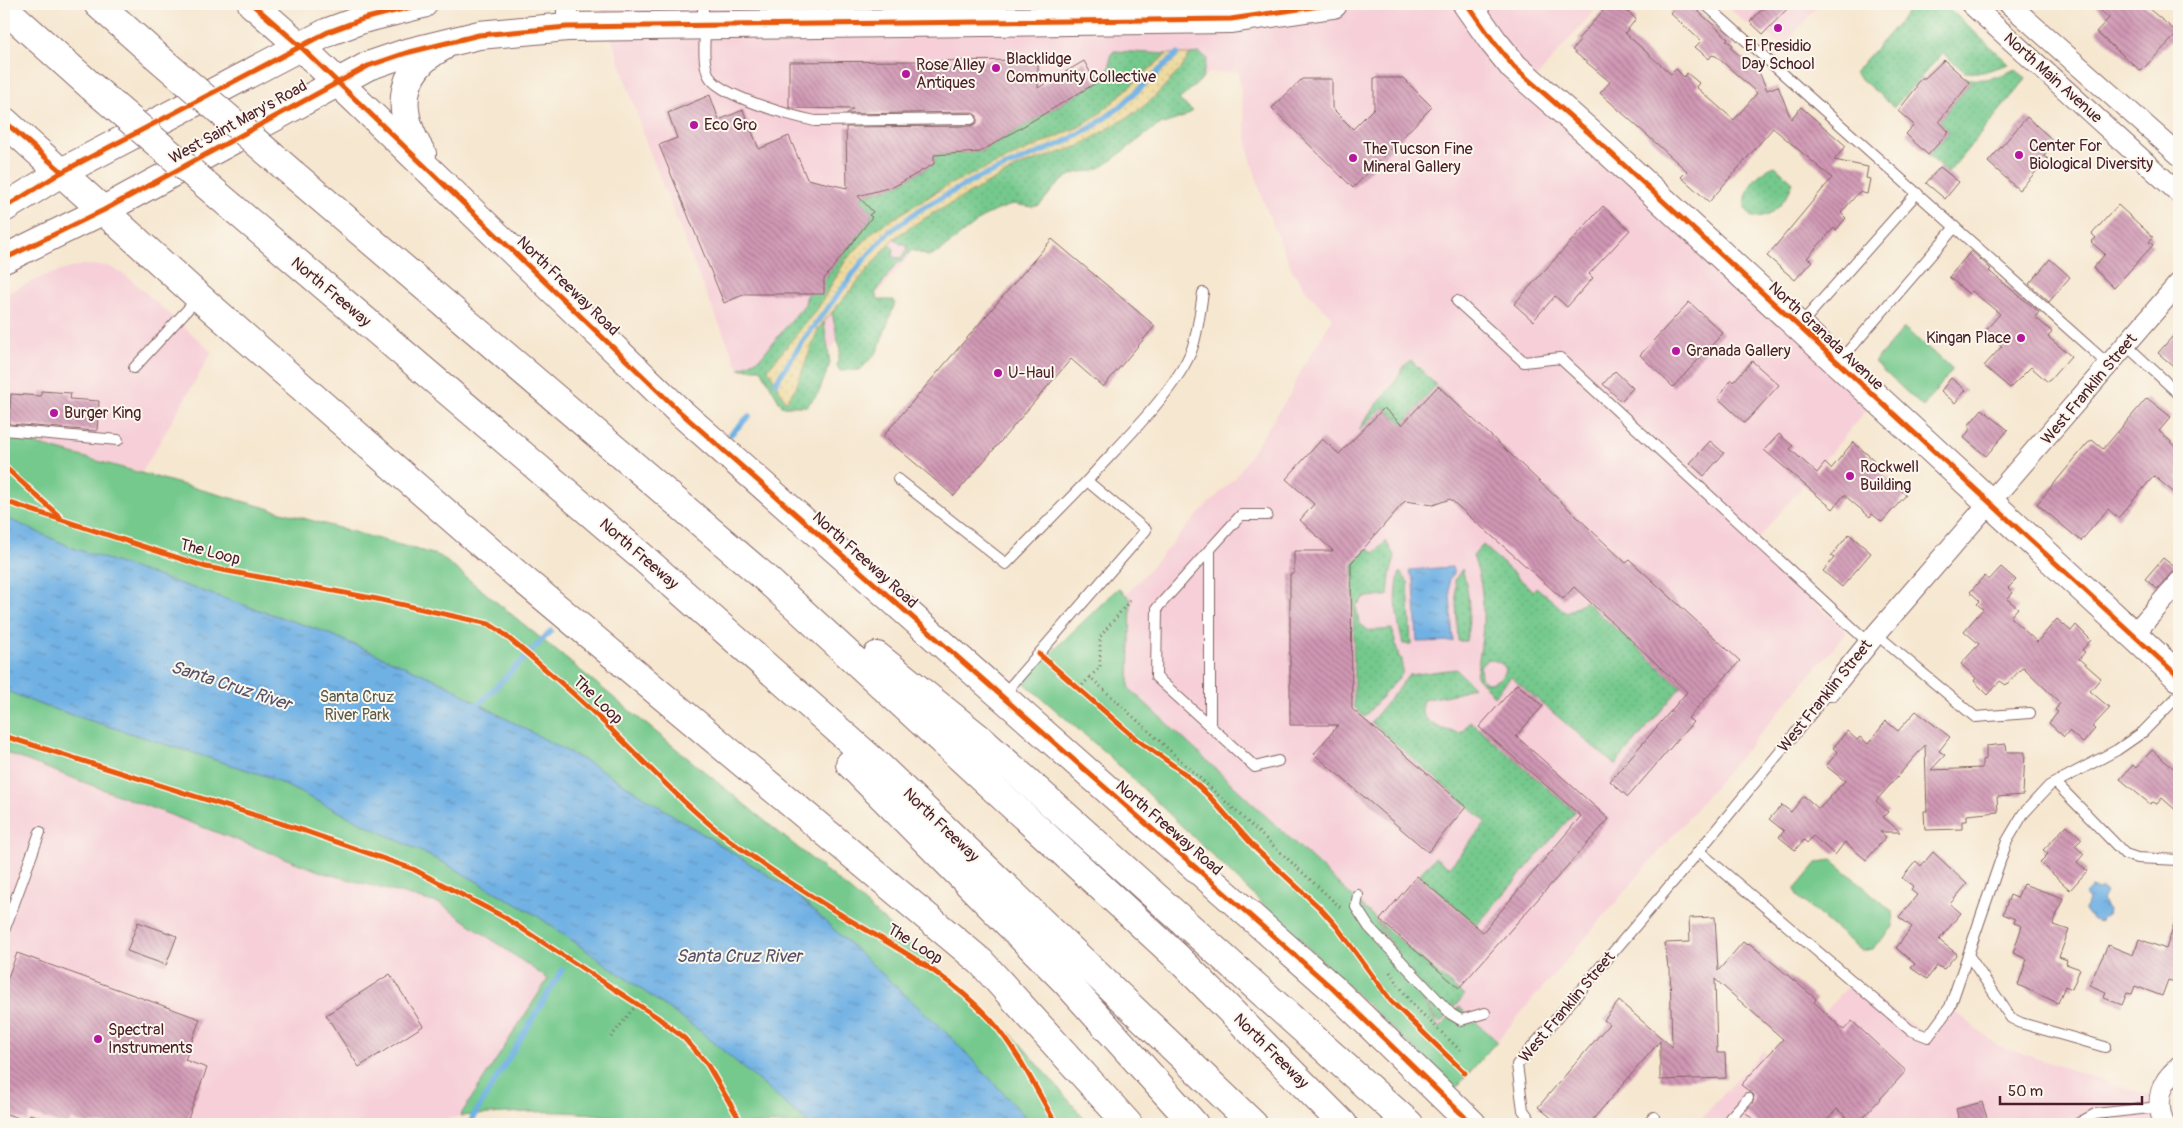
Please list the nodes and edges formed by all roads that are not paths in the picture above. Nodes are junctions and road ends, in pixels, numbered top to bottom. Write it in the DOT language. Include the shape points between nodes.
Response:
graph roads {
  1 [pos="98,4"];
  2 [pos="252,4"];
  3 [pos="423,4"];
  4 [pos="1333,4"];
  5 [pos="1467,4"];
  6 [pos="1705,4"];
  7 [pos="1971,4"];
  8 [pos="2009,4"];
  9 [pos="9,13"];
  10 [pos="567,16"];
  11 [pos="704,19"];
  12 [pos="457,39"];
  13 [pos="300,46"];
  14 [pos="337,82"];
  15 [pos="971,119"];
  16 [pos="4,121"];
  17 [pos="2179,156"];
  18 [pos="62,172"];
  19 [pos="441,180"];
  20 [pos="1917,193"];
  21 [pos="2179,194"];
  22 [pos="4,208"];
  23 [pos="104,210"];
  24 [pos="1955,227"];
  25 [pos="4,259"];
  26 [pos="2179,283"];
  27 [pos="1203,293"];
  28 [pos="198,298"];
  29 [pos="1457,301"];
  30 [pos="1798,327"];
  31 [pos="2126,346"];
  32 [pos="1838,363"];
  33 [pos="2109,365"];
  34 [pos="134,368"];
  35 [pos="2179,394"];
  36 [pos="4,430"];
  37 [pos="118,440"];
  38 [pos="898,479"];
  39 [pos="1088,481"];
  40 [pos="1990,505"];
  41 [pos="690,511"];
  42 [pos="1267,515"];
  43 [pos="1210,549"];
  44 [pos="641,556"];
  45 [pos="2179,582"];
  46 [pos="2133,635"];
  47 [pos="1873,638"];
  48 [pos="2179,677"];
  49 [pos="1830,691"];
  50 [pos="2179,695"];
  51 [pos="1001,697"];
  52 [pos="2030,713"];
  53 [pos="1210,726"];
  54 [pos="1278,761"];
  55 [pos="2056,783"];
  56 [pos="40,832"];
  57 [pos="1699,851"];
  58 [pos="2179,860"];
  59 [pos="1358,895"];
  60 [pos="4,930"];
  61 [pos="1969,956"];
  62 [pos="1485,1013"];
  63 [pos="2104,1047"];
  64 [pos="2179,1067"];
  65 [pos="1748,1098"];
  66 [pos="2161,1116"];
  67 [pos="1128,1124"];
  68 [pos="1194,1124"];
  69 [pos="1253,1124"];
  70 [pos="1344,1124"];
  71 [pos="1408,1124"];
  72 [pos="1472,1124"];
  73 [pos="1533,1124"];
  74 [pos="1728,1124"];
  75 [pos="2077,1124"];
  1 -- 41 [label="main road, North Freeway, bridge"];
  2 -- 13 [label="main road, North Freeway Road"];
  3 -- 13 [label="main road" via="363,20"];
  4 -- 11 [label="main road, West Saint Mary's Road" via="1231,19"];
  5 -- 30 [label="main road, North Granada Avenue" via="1493,41 1531,84 1587,131"];
  6 -- 20 [label="lane"];
  7 -- 21 [label="street, North Main Avenue"];
  8 -- 17 [label="street, North Main Avenue"];
  9 -- 44 [label="main road, North Freeway, bridge" via="92,88"];
  10 -- 11 [label="main road, West Saint Mary's Road"];
  10 -- 12 [label="main road, West Saint Mary's Road" via="508,31"];
  11 -- 15 [label="lane" via="705,60 712,81 726,91 792,116 823,121"];
  12 -- 14 [label="main road, West Saint Mary's Road" via="384,61"];
  12 -- 19 [label="main road" via="422,61 404,94 403,107 410,133"];
  13 -- 14 [label="main road, North Freeway Road"];
  13 -- 18 [label="main road"];
  14 -- 19 [label="main road, North Freeway Road"];
  14 -- 23 [label="main road, West Saint Mary's Road"];
  16 -- 18 [label="main road"];
  18 -- 22 [label="main road"];
  18 -- 23 [label="main road"];
  19 -- 51 [label="main road, North Freeway Road" via="679,411"];
  20 -- 24 [label="lane"];
  20 -- 30 [label="lane"];
  23 -- 25 [label="main road, West Saint Mary's Road"];
  23 -- 28 [label="main road"];
  24 -- 32 [label="lane"];
  24 -- 33 [label="lane"];
  26 -- 31 [label="street, West Franklin Street"];
  27 -- 39 [label="lane" via="1192,349 1181,369 1166,392"];
  28 -- 34 [label="lane"];
  28 -- 67 [label="main road" via="501,561 980,962"];
  29 -- 47 [label="lane" via="1524,362 1560,358"];
  30 -- 32 [label="main road, North Granada Avenue"];
  31 -- 33 [label="street, West Franklin Street"];
  31 -- 35 [label="lane"];
  32 -- 40 [label="main road, North Granada Avenue"];
  33 -- 40 [label="street, West Franklin Street"];
  36 -- 37 [label="lane"];
  38 -- 39 [label="lane" via="1006,564"];
  39 -- 51 [label="lane" via="1146,530"];
  40 -- 46 [label="main road, North Granada Avenue"];
  40 -- 47 [label="street, West Franklin Street"];
  41 -- 70 [label="main road, North Freeway" via="1170,951"];
  41 -- 71 [label="main road" via="980,739"];
  42 -- 43 [label="lane" via="1241,515"];
  43 -- 53 [label="lane"];
  43 -- 53 [label="lane" via="1157,608 1156,677"];
  44 -- 68 [label="main road" via="1066,982"];
  44 -- 69 [label="main road, North Freeway" via="880,767"];
  45 -- 46 [label="street"];
  46 -- 48 [label="main road, North Granada Avenue"];
  47 -- 49 [label="street, West Franklin Street"];
  47 -- 52 [label="lane" via="1975,717"];
  49 -- 57 [label="lane, West Franklin Street"];
  50 -- 55 [label="lane" via="2143,732"];
  51 -- 72 [label="main road, North Freeway Road" via="1332,988"];
  53 -- 54 [label="lane" via="1254,766"];
  55 -- 58 [label="lane" via="2125,854 2137,858"];
  55 -- 61 [label="lane" via="2036,799 2007,841"];
  56 -- 60 [label="lane"];
  57 -- 61 [label="lane" via="1910,1030 1928,1037 1950,1007"];
  57 -- 73 [label="lane, West Franklin Street" via="1517,1065 1523,1110"];
  59 -- 62 [label="lane" via="1356,907 1369,926 1451,1014 1460,1020"];
  61 -- 63 [label="lane" via="2011,1018"];
  64 -- 66 [label="street" via="2162,1085 2158,1099"];
  65 -- 74 [label="lane"];
  66 -- 75 [label="lane" via="2096,1114"];
}
